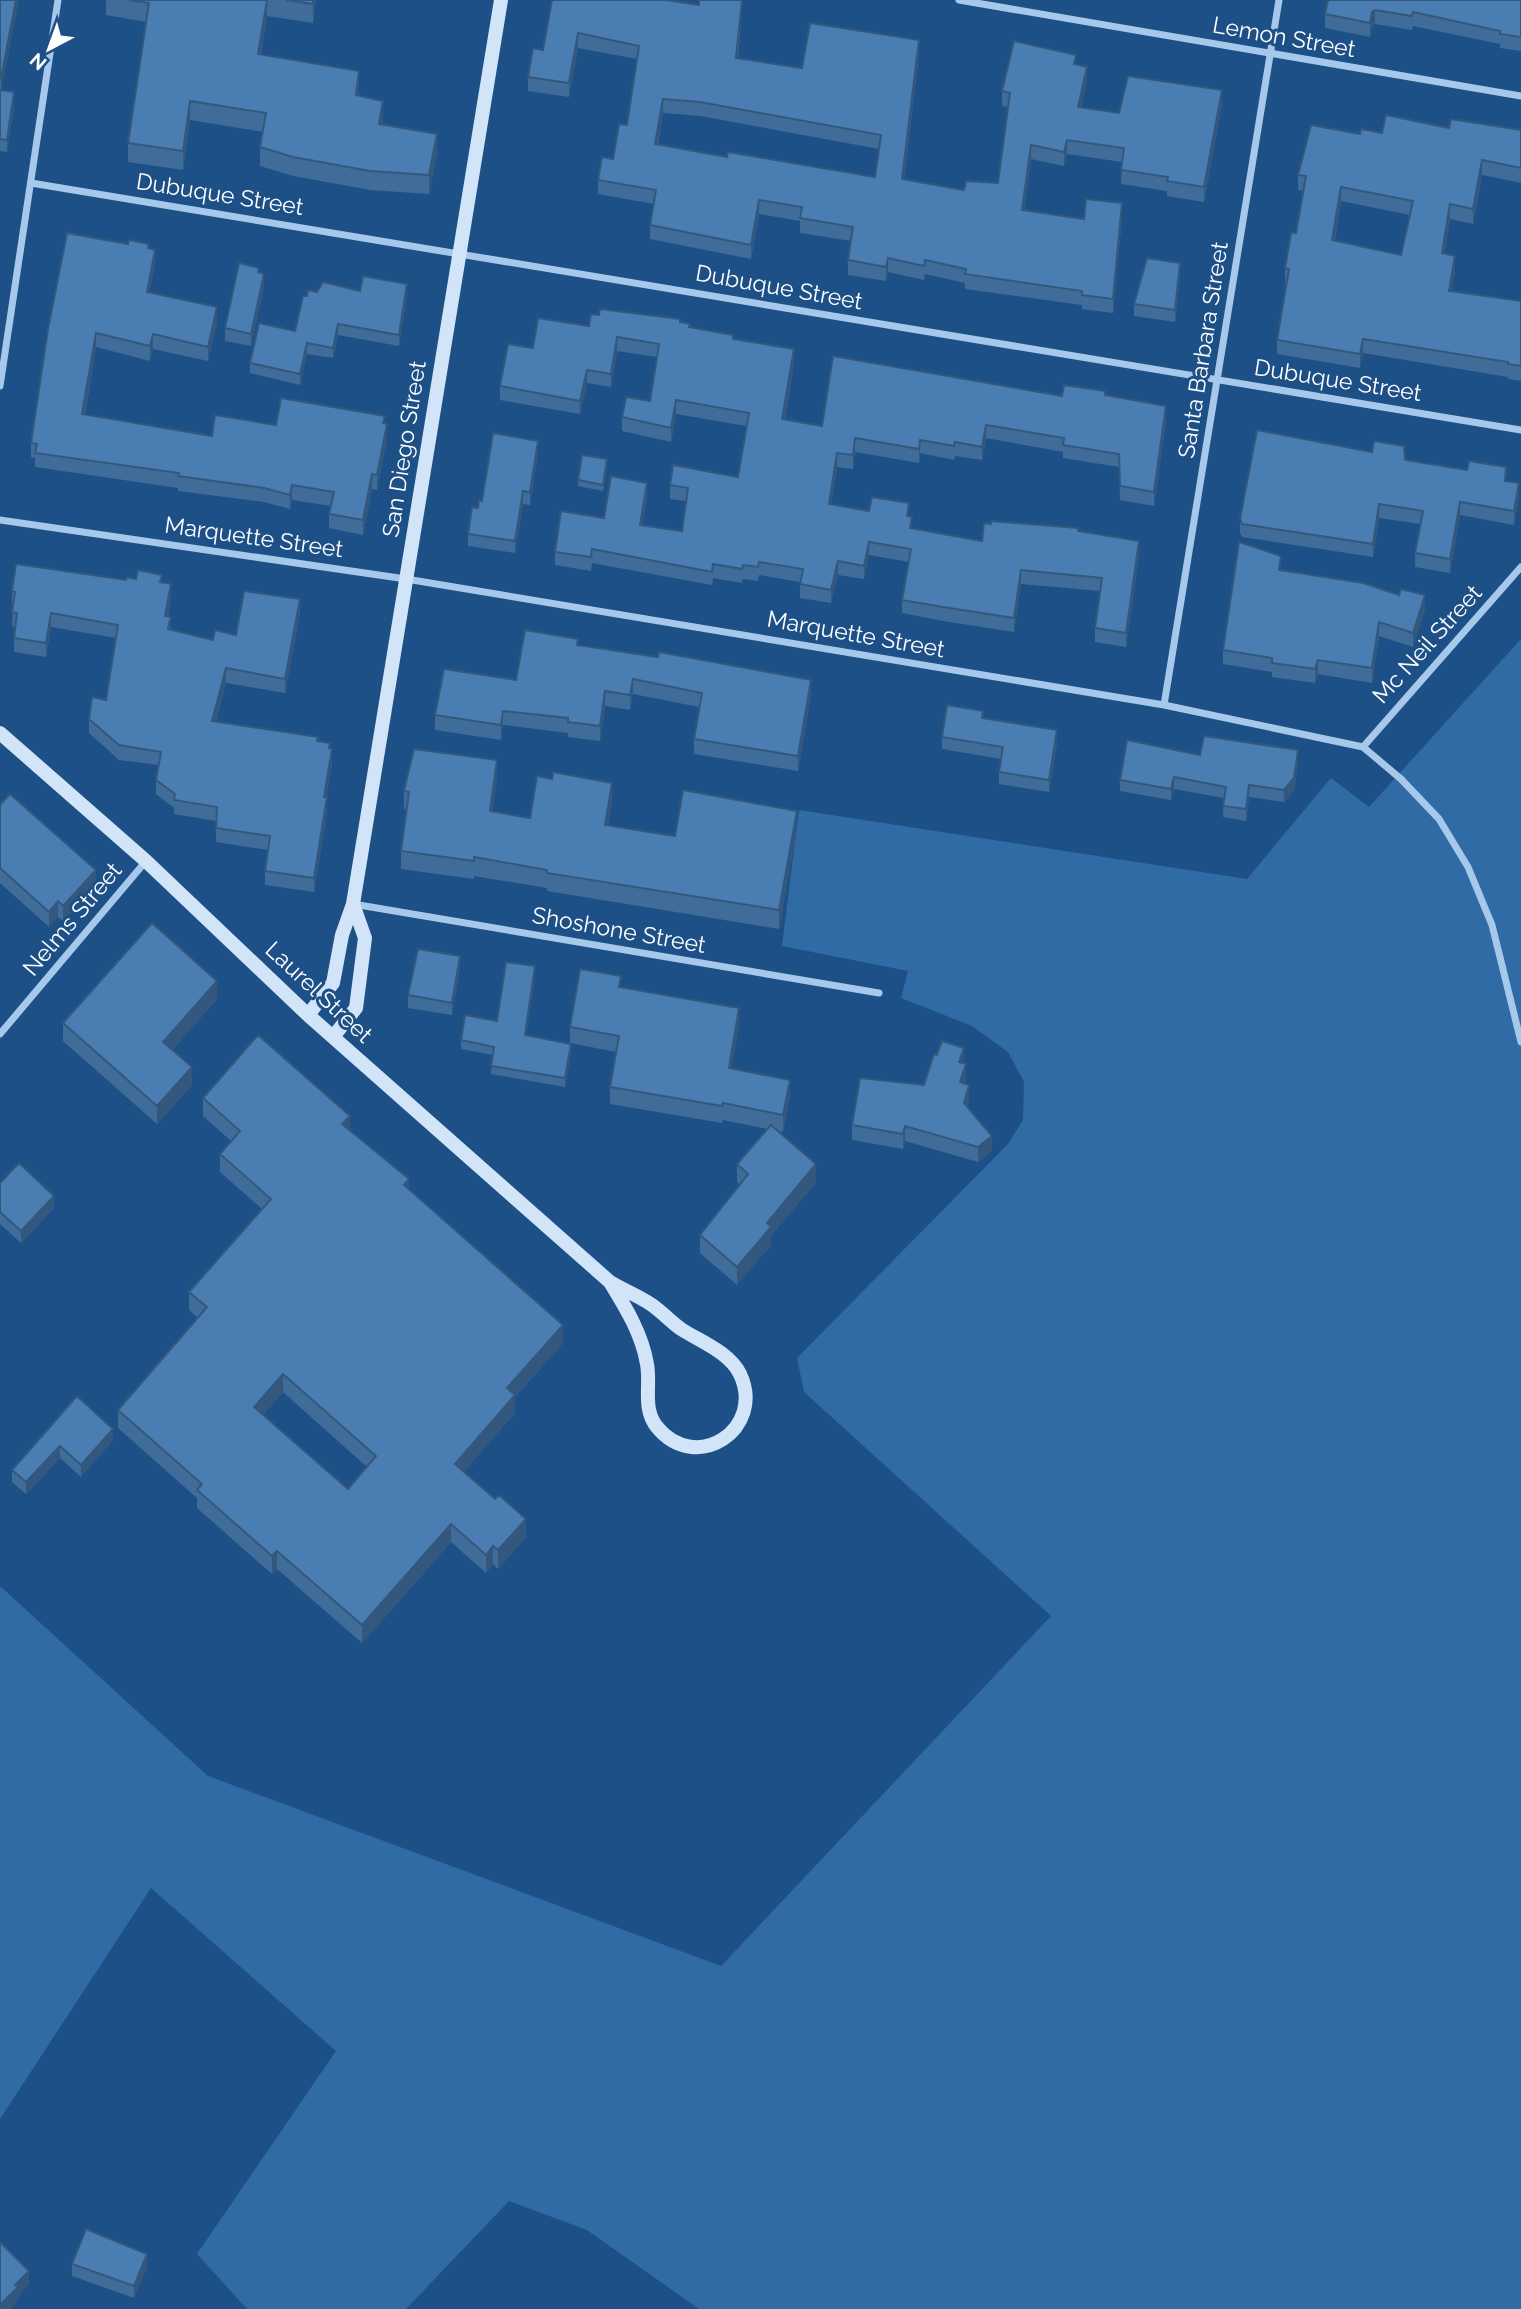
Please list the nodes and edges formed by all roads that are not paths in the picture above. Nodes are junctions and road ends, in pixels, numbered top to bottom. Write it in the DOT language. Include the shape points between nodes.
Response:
graph roads {
  1 [pos="58,0"];
  2 [pos="501,0"];
  3 [pos="959,0"];
  4 [pos="1279,0"];
  5 [pos="1270,54"];
  6 [pos="1521,96"];
  7 [pos="31,183"];
  8 [pos="460,253"];
  9 [pos="1217,379"];
  10 [pos="0,386"];
  11 [pos="1521,430"];
  12 [pos="0,520"];
  13 [pos="1521,567"];
  14 [pos="406,579"];
  15 [pos="1164,705"];
  16 [pos="0,733"];
  17 [pos="1363,747"];
  18 [pos="146,861"];
  19 [pos="353,904"];
  20 [pos="879,993"];
  21 [pos="308,1015"];
  22 [pos="0,1034"];
  23 [pos="332,1037"];
  24 [pos="1521,1042"];
  25 [pos="610,1282"];
  1 -- 7 [label="street"];
  2 -- 8 [label="street, San Diego Street"];
  3 -- 5 [label="street, Lemon Street"];
  4 -- 5 [label="street, Santa Barbara Street"];
  5 -- 6 [label="street, Lemon Street"];
  5 -- 9 [label="street, Santa Barbara Street"];
  7 -- 8 [label="street, Dubuque Street"];
  7 -- 10 [label="street"];
  8 -- 9 [label="street, Dubuque Street"];
  8 -- 14 [label="street, San Diego Street"];
  9 -- 11 [label="street, Dubuque Street"];
  9 -- 15 [label="street, Santa Barbara Street"];
  12 -- 14 [label="street, Marquette Street"];
  13 -- 17 [label="street, Mc Neil Street"];
  14 -- 15 [label="street, Marquette Street"];
  14 -- 19 [label="street, San Diego Street"];
  15 -- 17 [label="street, Marquette Street"];
  16 -- 18 [label="street, Laurel Street"];
  17 -- 24 [label="street, Marquette Street" via="1439,819 1468,867 1492,925"];
  18 -- 21 [label="street, Laurel Street"];
  18 -- 22 [label="street, Nelms Street"];
  19 -- 20 [label="street, Shoshone Street"];
  19 -- 21 [label="street, San Diego Street" via="334,983"];
  19 -- 23 [label="street, San Diego Street" via="365,938 356,1008"];
  21 -- 23 [label="street, Laurel Street"];
  23 -- 25 [label="street, Laurel Street"];
  25 -- 25 [label="street" via="632,1317 648,1365 648,1404 655,1425 672,1441 693,1448 723,1441 739,1424 747,1400 739,1373 725,1356 651,1304"];
}
